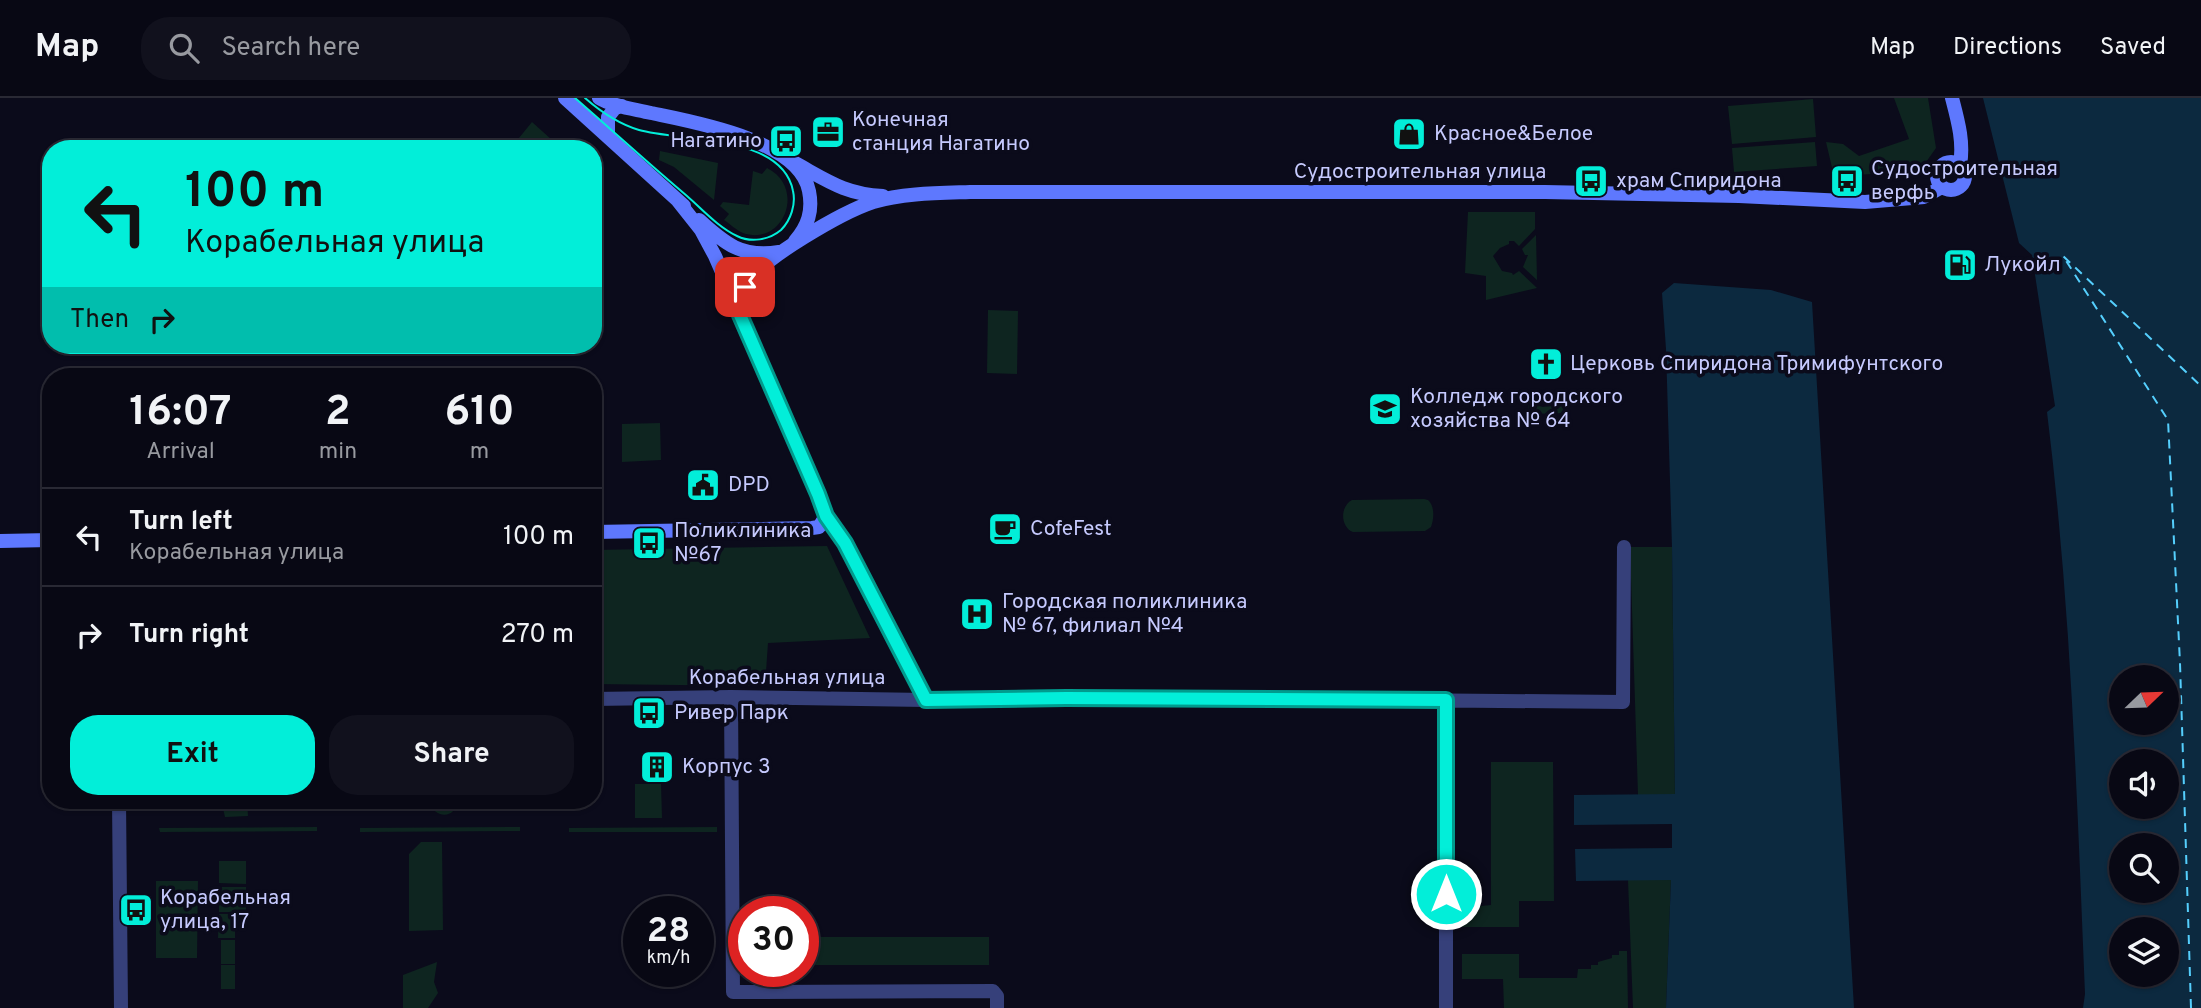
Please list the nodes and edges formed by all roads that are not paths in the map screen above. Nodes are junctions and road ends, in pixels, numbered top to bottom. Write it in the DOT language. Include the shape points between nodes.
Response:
graph roads {
  1 [pos="565,98"];
  2 [pos="600,98"];
  3 [pos="1952,98"];
  4 [pos="622,106"];
  5 [pos="608,136"];
  6 [pos="788,159"];
  7 [pos="896,197"];
  8 [pos="678,201"];
  9 [pos="786,248"];
  10 [pos="740,315"];
  11 [pos="826,516"];
  12 [pos="602,532"];
  13 [pos="42,540"];
  14 [pos="0,541"];
  15 [pos="1624,547"];
  16 [pos="731,697"];
  17 [pos="602,699"];
  18 [pos="926,700"];
  19 [pos="1446,700"];
  20 [pos="119,809"];
  21 [pos="121,1008"];
  22 [pos="997,1008"];
  23 [pos="1446,1008"];
  1 -- 5 [label="street"];
  2 -- 4 [label="street"];
  3 -- 7 [label="street, Судостроительная улица" via="1961,134 1960,165 1947,162 1940,167 1937,179 1942,187 1924,197 1866,202 1545,192 970,192"];
  4 -- 5 [label="street" via="608,117"];
  4 -- 6 [label="street" via="715,127"];
  5 -- 8 [label="street"];
  6 -- 7 [label="street" via="845,190"];
  6 -- 9 [label="street" via="808,185 811,200 804,230"];
  7 -- 9 [label="street" via="857,209"];
  8 -- 9 [label="street" via="733,248 764,255"];
  8 -- 10 [label="street" via="716,256"];
  9 -- 10 [label="street" via="748,282 740,297"];
  10 -- 11 [label="street"];
  11 -- 12 [label="street" via="820,527 812,528"];
  11 -- 18 [label="street" via="845,543"];
  13 -- 14 [label="street"];
  15 -- 19 [label="street, Корабельная улица" via="1623,702"];
  16 -- 17 [label="street, Корабельная улица"];
  16 -- 18 [label="street, Корабельная улица"];
  16 -- 22 [label="street" via="733,992 993,991"];
  18 -- 19 [label="street, Корабельная улица"];
  19 -- 23 [label="street"];
  20 -- 21 [label="street"];
}
